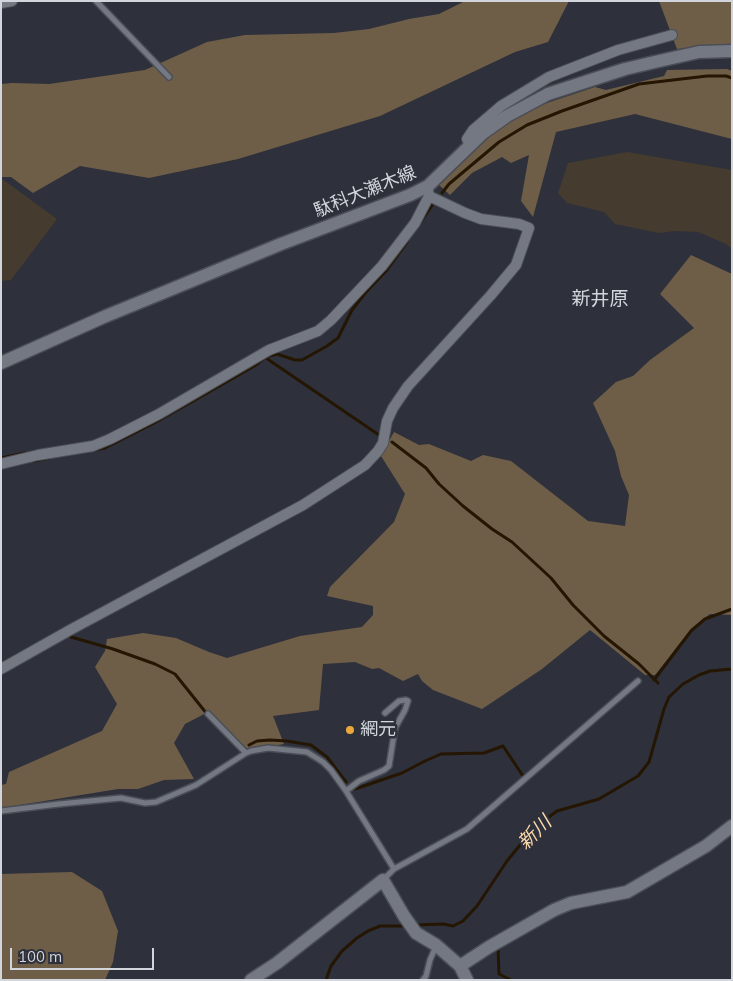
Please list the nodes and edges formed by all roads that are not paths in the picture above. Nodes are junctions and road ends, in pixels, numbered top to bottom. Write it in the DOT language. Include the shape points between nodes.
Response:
graph roads {
  1 [pos="12,1"];
  2 [pos="96,1"];
  3 [pos="1,3"];
  4 [pos="672,34"];
  5 [pos="732,51"];
  6 [pos="169,77"];
  7 [pos="470,145"];
  8 [pos="428,191"];
  9 [pos="1,363"];
  10 [pos="1,464"];
  11 [pos="1,669"];
  12 [pos="638,681"];
  13 [pos="385,713"];
  14 [pos="208,714"];
  15 [pos="246,753"];
  16 [pos="346,791"];
  17 [pos="1,812"];
  18 [pos="732,826"];
  19 [pos="394,869"];
  20 [pos="383,880"];
  21 [pos="436,945"];
  22 [pos="460,966"];
  23 [pos="251,980"];
  24 [pos="423,980"];
  25 [pos="467,980"];
  1 -- 3 [label="street"];
  2 -- 6 [label="lane"];
  4 -- 7 [label="street" via="618,50 549,77 501,106 473,130 467,139"];
  5 -- 7 [label="main road, 駄科大瀬木線" via="699,52 659,61 548,94 507,116"];
  7 -- 8 [label="main road, 駄科大瀬木線"];
  8 -- 9 [label="main road, 駄科大瀬木線" via="281,244"];
  8 -- 10 [label="street" via="415,223 382,266 318,331 269,350 110,440"];
  8 -- 11 [label="street" via="481,220 529,228 516,265 408,386 393,408 378,451 364,465 304,505"];
  12 -- 19 [label="lane" via="467,829"];
  13 -- 16 [label="lane" via="399,701 408,700 395,728 389,766"];
  14 -- 15 [label="lane"];
  15 -- 16 [label="lane" via="268,748 307,752 331,770"];
  15 -- 17 [label="lane" via="196,785 156,802 121,798"];
  16 -- 19 [label="lane"];
  18 -- 22 [label="main road" via="706,846 628,892 571,903 554,910"];
  19 -- 20 [label="lane"];
  20 -- 21 [label="main road" via="416,933"];
  20 -- 23 [label="main road"];
  21 -- 22 [label="main road"];
  21 -- 24 [label="lane"];
  22 -- 25 [label="main road"];
}
